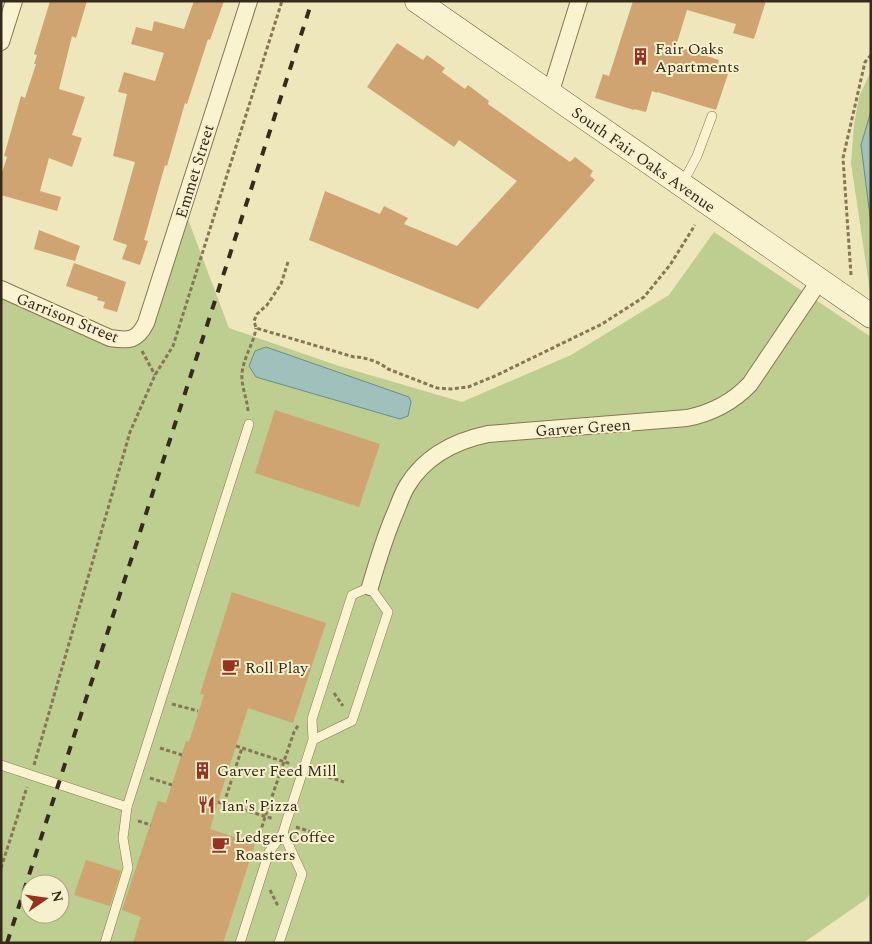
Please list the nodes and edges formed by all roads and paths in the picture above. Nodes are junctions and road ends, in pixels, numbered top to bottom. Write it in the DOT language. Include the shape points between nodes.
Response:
graph roads {
  1 [pos="14,1"];
  2 [pos="249,1"];
  3 [pos="282,1"];
  4 [pos="417,1"];
  5 [pos="579,1"];
  6 [pos="1,42"];
  7 [pos="871,55"];
  8 [pos="550,94"];
  9 [pos="712,116"];
  10 [pos="682,184"];
  11 [pos="695,225"];
  12 [pos="288,262"];
  13 [pos="851,275"];
  14 [pos="820,280"];
  15 [pos="1,289"];
  16 [pos="871,316"];
  17 [pos="256,328"];
  18 [pos="134,338"];
  19 [pos="155,375"];
  20 [pos="248,424"];
  21 [pos="370,586"];
  22 [pos="161,700"];
  23 [pos="198,711"];
  24 [pos="313,740"];
  25 [pos="147,744"];
  26 [pos="242,748"];
  27 [pos="182,755"];
  28 [pos="1,765"];
  29 [pos="138,774"];
  30 [pos="31,775"];
  31 [pos="172,785"];
  32 [pos="224,803"];
  33 [pos="127,807"];
  34 [pos="283,833"];
  35 [pos="1,868"];
  36 [pos="105,943"];
  37 [pos="240,943"];
  38 [pos="279,943"];
  1 -- 6 [label="street"];
  2 -- 18 [label="street, Emmet Street" via="146,323"];
  3 -- 19 [label="path" via="173,346"];
  4 -- 8 [label="street, South Fair Oaks Avenue"];
  5 -- 8 [label="street"];
  7 -- 13 [label="path" via="865,62 843,158"];
  8 -- 10 [label="street, South Fair Oaks Avenue"];
  9 -- 10 [label="lane"];
  10 -- 14 [label="street, South Fair Oaks Avenue"];
  11 -- 17 [label="path" via="670,265 644,297 602,324 468,387 437,388 361,357"];
  12 -- 17 [label="path" via="281,284 257,314"];
  14 -- 16 [label="street, South Fair Oaks Avenue"];
  14 -- 21 [label="street, Garver Green" via="750,384 740,395 716,410 687,418 488,434 464,440 442,451 428,461 406,487 382,545"];
  15 -- 18 [label="street, Garrison Street" via="110,338"];
  17 -- 20 [label="path" via="242,373"];
  18 -- 19 [label="path"];
  19 -- 30 [label="path" via="130,432"];
  20 -- 22 [label="lane"];
  21 -- 24 [label="lane" via="352,595 312,719"];
  21 -- 24 [label="lane" via="388,612 352,721"];
  22 -- 23 [label="path"];
  22 -- 25 [label="lane"];
  24 -- 34 [label="lane"];
  25 -- 27 [label="path"];
  25 -- 29 [label="lane"];
  26 -- 32 [label="path"];
  28 -- 30 [label="lane"];
  29 -- 31 [label="path"];
  29 -- 33 [label="lane"];
  30 -- 33 [label="lane"];
  30 -- 35 [label="path"];
  33 -- 36 [label="lane" via="123,838 128,868"];
  34 -- 37 [label="lane" via="269,852"];
  34 -- 38 [label="lane" via="302,874"];
}
